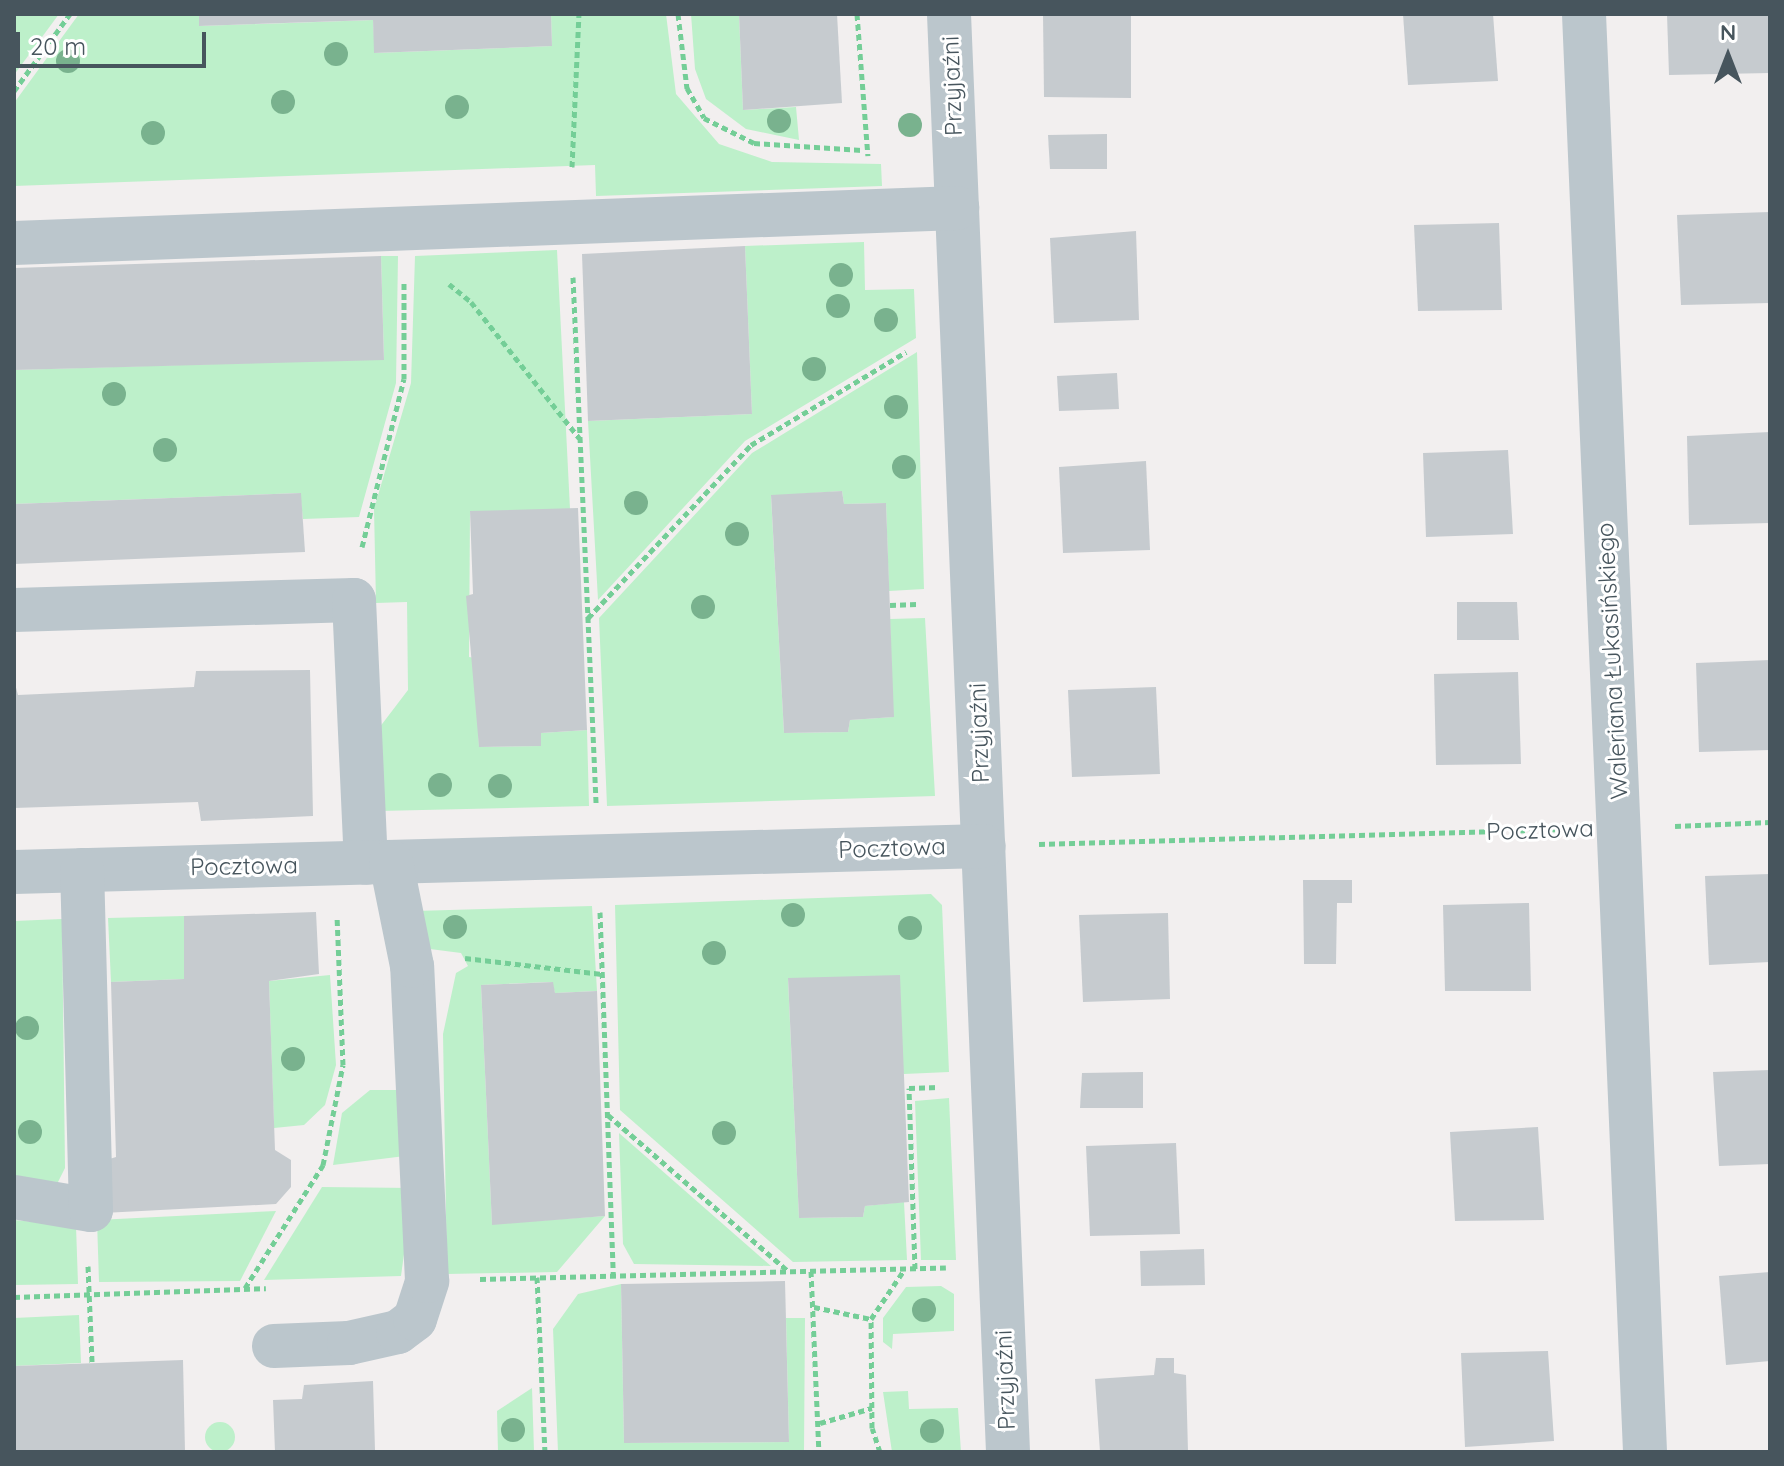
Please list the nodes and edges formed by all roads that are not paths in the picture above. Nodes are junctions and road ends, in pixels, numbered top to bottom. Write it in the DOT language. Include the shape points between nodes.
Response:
graph roads {
  1 [pos="949,14"];
  2 [pos="1584,14"];
  3 [pos="939,209"];
  4 [pos="14,243"];
  5 [pos="14,610"];
  6 [pos="984,846"];
  7 [pos="379,862"];
  8 [pos="82,870"];
  9 [pos="14,872"];
  10 [pos="14,1197"];
  11 [pos="274,1346"];
  12 [pos="1008,1452"];
  13 [pos="1645,1452"];
  1 -- 3 [label="street, Przyjaźni"];
  2 -- 13 [label="street, Waleriana Łukasińskiego"];
  3 -- 4 [label="street"];
  3 -- 6 [label="street, Przyjaźni"];
  5 -- 7 [label="street" via="354,600"];
  6 -- 7 [label="street, Pocztowa"];
  6 -- 12 [label="street, Przyjaźni"];
  7 -- 8 [label="street, Pocztowa"];
  7 -- 11 [label="street" via="412,966 427,1281 415,1319 398,1332 349,1343"];
  8 -- 9 [label="street, Pocztowa"];
  8 -- 10 [label="street" via="91,1210"];
}
